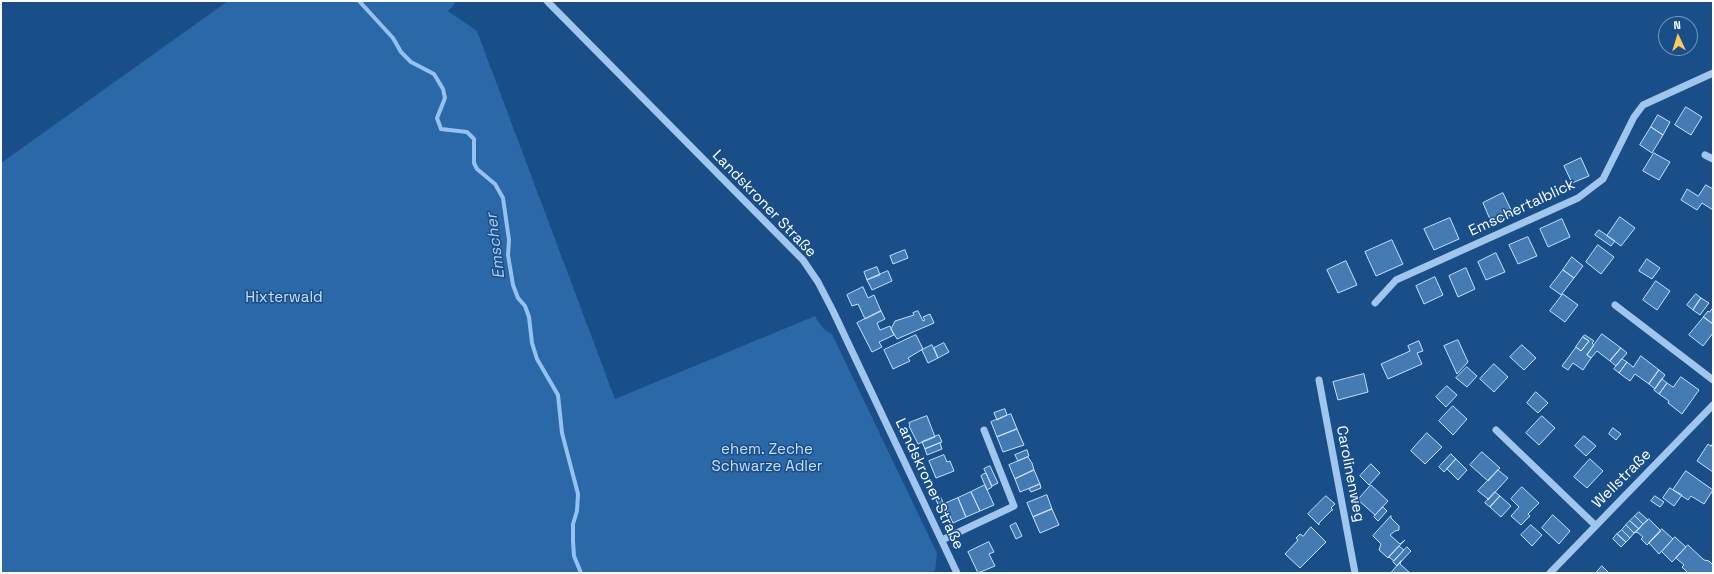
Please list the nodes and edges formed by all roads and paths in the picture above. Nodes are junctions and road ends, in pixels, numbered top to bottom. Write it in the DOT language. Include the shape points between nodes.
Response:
graph roads {
  1 [pos="547,1"];
  2 [pos="1713,73"];
  3 [pos="1705,155"];
  4 [pos="1713,159"];
  5 [pos="1375,303"];
  6 [pos="1615,305"];
  7 [pos="1319,380"];
  8 [pos="1713,380"];
  9 [pos="1713,405"];
  10 [pos="984,430"];
  11 [pos="1496,430"];
  12 [pos="1595,525"];
  13 [pos="942,540"];
  14 [pos="957,573"];
  15 [pos="1356,573"];
  16 [pos="1550,573"];
  1 -- 13 [label="street, Landskroner Straße" via="803,260 833,311"];
  2 -- 5 [label="street, Emschertalblick" via="1643,105 1634,116 1603,179 1578,198 1396,280"];
  3 -- 4 [label="street"];
  6 -- 8 [label="street"];
  7 -- 15 [label="street, Carolinenweg"];
  9 -- 12 [label="street, Wellstraße"];
  10 -- 13 [label="street" via="1014,506"];
  11 -- 12 [label="street"];
  12 -- 16 [label="street, Wellstraße"];
  13 -- 14 [label="street, Landskroner Straße"];
}
